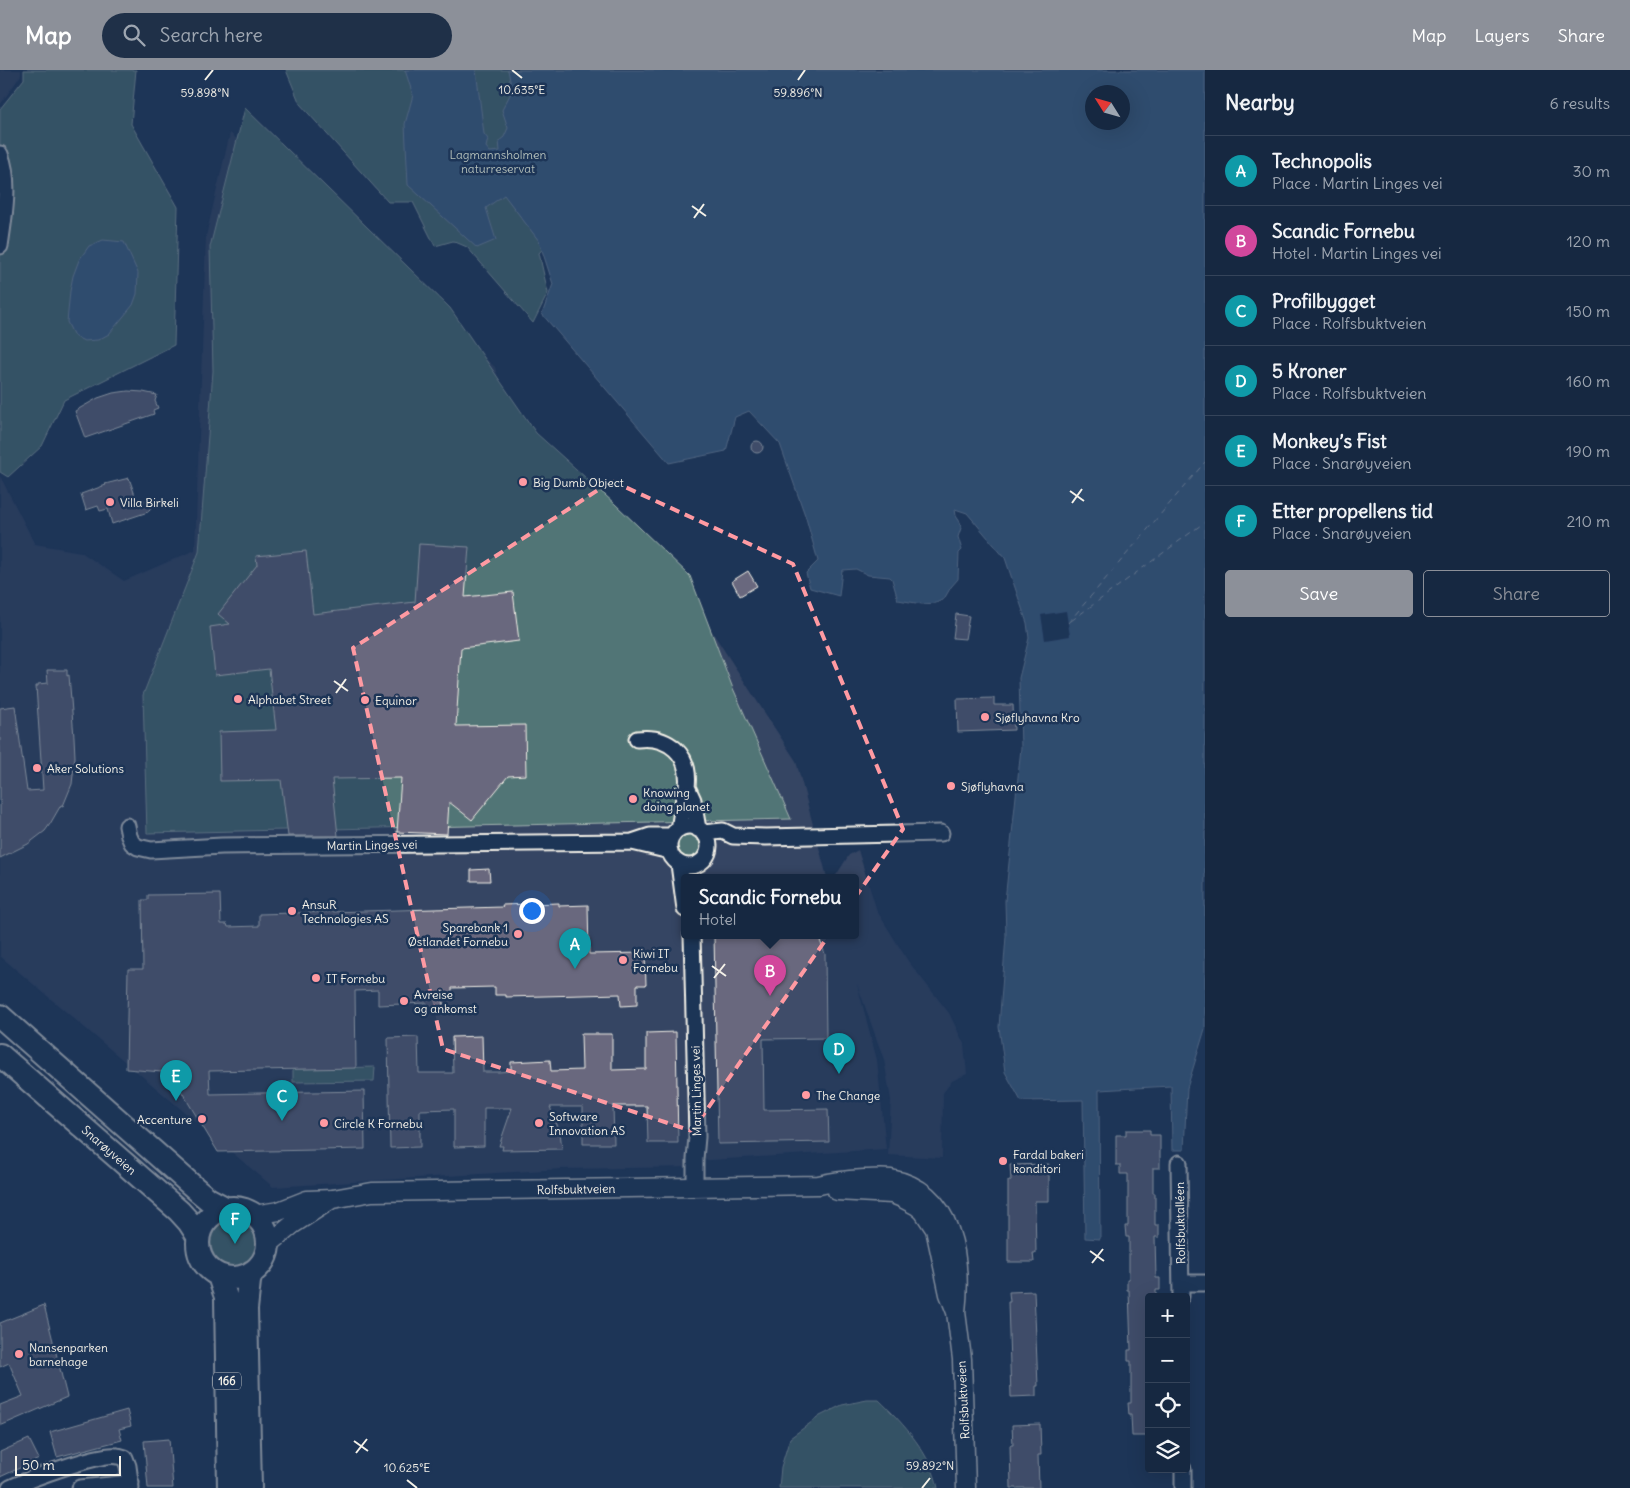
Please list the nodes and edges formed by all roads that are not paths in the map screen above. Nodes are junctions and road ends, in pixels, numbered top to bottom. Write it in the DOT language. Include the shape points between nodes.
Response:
graph roads {
  1 [pos="0,154"];
  2 [pos="0,246"];
  3 [pos="637,739"];
  4 [pos="688,787"];
  5 [pos="127,826"];
  6 [pos="701,831"];
  7 [pos="676,832"];
  8 [pos="941,833"];
  9 [pos="733,836"];
  10 [pos="632,842"];
  11 [pos="670,851"];
  12 [pos="706,855"];
  13 [pos="679,864"];
  14 [pos="701,874"];
  15 [pos="681,879"];
  16 [pos="692,939"];
  17 [pos="0,1016"];
  18 [pos="8,1062"];
  19 [pos="1179,1162"];
  20 [pos="696,1186"];
  21 [pos="333,1199"];
  22 [pos="225,1208"];
  23 [pos="254,1215"];
  24 [pos="198,1236"];
  25 [pos="268,1245"];
  26 [pos="252,1272"];
  27 [pos="219,1276"];
  28 [pos="1205,1283"];
  29 [pos="1181,1290"];
  30 [pos="1183,1473"];
  31 [pos="131,1486"];
  32 [pos="10,1488"];
  33 [pos="80,1488"];
  34 [pos="229,1488"];
  35 [pos="250,1488"];
  36 [pos="966,1488"];
  37 [pos="1183,1488"];
  1 -- 2 [label="street" via="5,168 5,198"];
  3 -- 4 [label="street" via="657,738 674,748 686,766"];
  4 -- 6 [label="street"];
  4 -- 7 [label="street"];
  5 -- 10 [label="street, Martin Linges vei" via="132,843 151,850 222,846"];
  6 -- 7 [label="street" via="688,827"];
  6 -- 9 [label="street" via="723,831"];
  6 -- 12 [label="street" via="708,840"];
  7 -- 10 [label="street, Martin Linges vei"];
  7 -- 11 [label="street" via="670,842"];
  8 -- 9 [label="street"];
  9 -- 12 [label="street"];
  10 -- 11 [label="street, Martin Linges vei"];
  11 -- 13 [label="street"];
  12 -- 13 [label="street" via="692,866"];
  12 -- 14 [label="street"];
  13 -- 15 [label="street"];
  16 -- 20 [label="street, Martin Linges vei" via="698,1144"];
  17 -- 22 [label="main road" via="202,1195"];
  18 -- 24 [label="main road, Snarøyveien / 166" via="179,1211"];
  19 -- 29 [label="street, Rolfsbuktalléen"];
  20 -- 21 [label="street, Rolfsbuktveien" via="398,1191"];
  20 -- 36 [label="street, Rolfsbuktveien" via="819,1185 836,1180 890,1179 910,1186 930,1200 944,1216 953,1238 958,1291 956,1312 962,1358"];
  21 -- 23 [label="street, Rolfsbuktveien" via="307,1200 279,1211"];
  21 -- 25 [label="street, Rolfsbuktveien"];
  22 -- 23 [label="main road" via="240,1208"];
  22 -- 24 [label="main road" via="205,1221"];
  23 -- 25 [label="main road" via="265,1228"];
  24 -- 27 [label="main road, 166" via="200,1256"];
  25 -- 26 [label="main road, 166" via="262,1263"];
  26 -- 27 [label="main road" via="236,1278"];
  26 -- 35 [label="main road, 166" via="248,1281 246,1309"];
  27 -- 34 [label="main road, 166" via="224,1286 226,1305"];
  28 -- 29 [label="street, Rolfsbuktalléen"];
  30 -- 37 [label="street"];
  31 -- 32 [label="street" via="125,1458 116,1455 52,1472"];
  31 -- 33 [label="street"];
}
